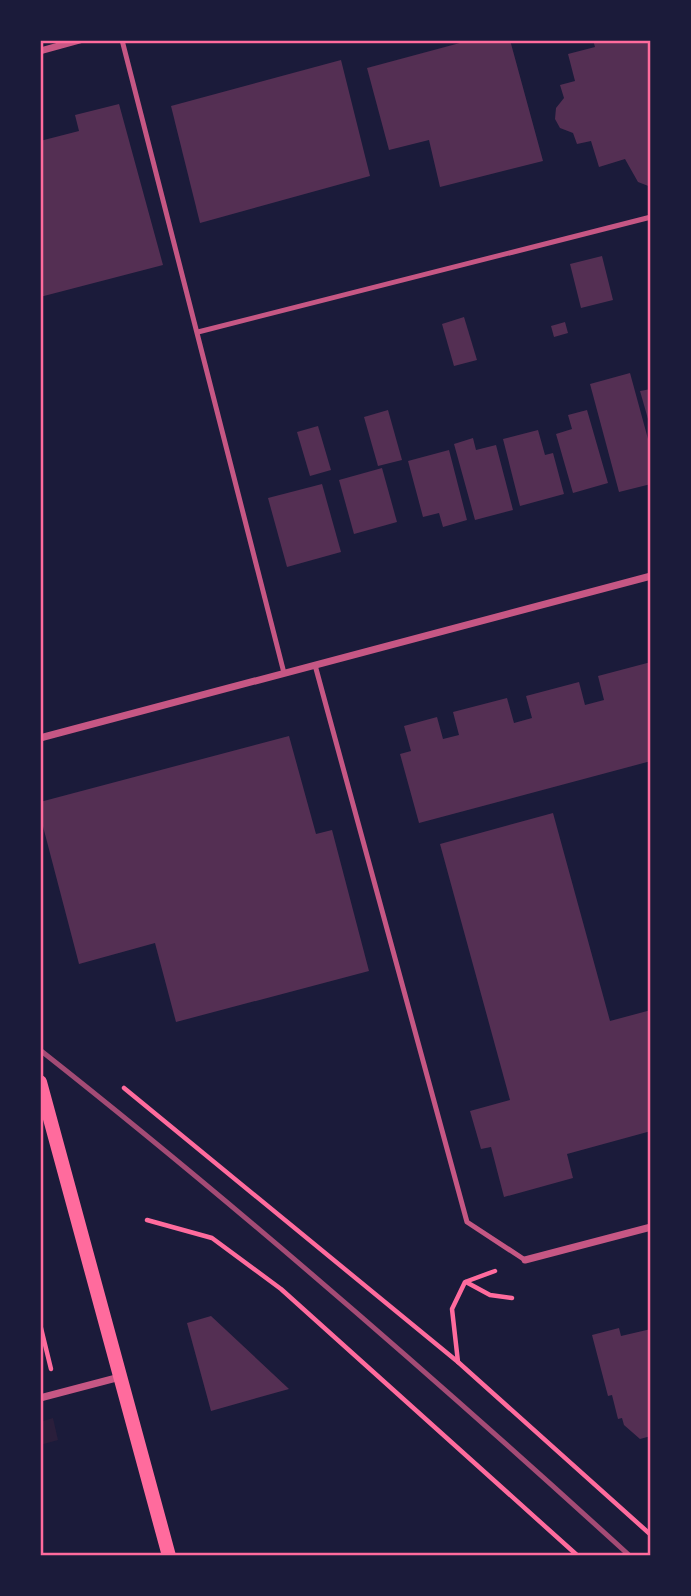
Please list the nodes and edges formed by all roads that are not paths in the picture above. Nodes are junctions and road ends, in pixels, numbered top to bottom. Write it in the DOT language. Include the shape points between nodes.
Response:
graph roads {
  1 [pos="80,40"];
  2 [pos="122,40"];
  3 [pos="40,51"];
  4 [pos="651,217"];
  5 [pos="198,332"];
  6 [pos="651,576"];
  7 [pos="315,665"];
  8 [pos="284,673"];
  9 [pos="40,738"];
  10 [pos="40,1082"];
  11 [pos="651,1227"];
  12 [pos="525,1260"];
  13 [pos="120,1377"];
  14 [pos="40,1398"];
  15 [pos="169,1556"];
  1 -- 3 [label="street"];
  2 -- 5 [label="lane"];
  4 -- 5 [label="lane"];
  5 -- 8 [label="lane"];
  6 -- 7 [label="street"];
  7 -- 8 [label="street"];
  7 -- 12 [label="lane" via="467,1223"];
  8 -- 9 [label="street"];
  10 -- 13 [label="main road"];
  11 -- 12 [label="street"];
  13 -- 14 [label="street"];
  13 -- 15 [label="main road"];
}
